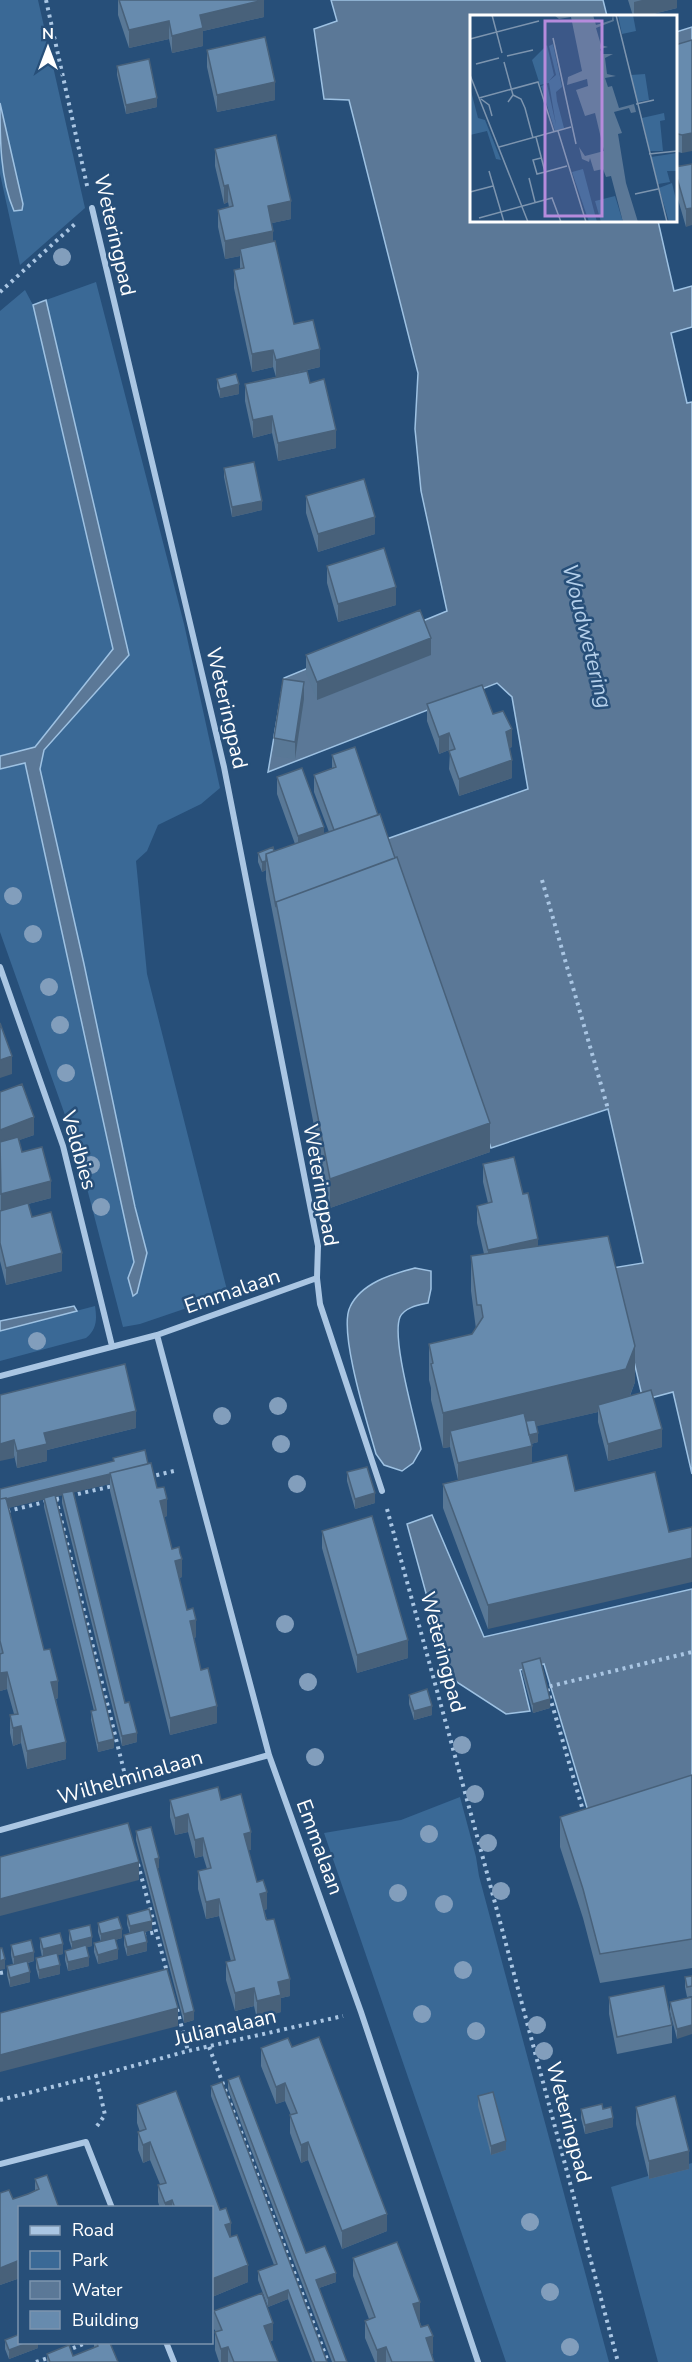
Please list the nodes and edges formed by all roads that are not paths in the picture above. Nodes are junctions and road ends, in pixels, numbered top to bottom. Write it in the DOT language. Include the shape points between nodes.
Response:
graph roads {
  1 [pos="92,208"];
  2 [pos="0,967"];
  3 [pos="317,1278"];
  4 [pos="157,1335"];
  5 [pos="112,1346"];
  6 [pos="0,1376"];
  7 [pos="382,1491"];
  8 [pos="269,1755"];
  9 [pos="0,1830"];
  10 [pos="0,2164"];
  11 [pos="111,2206"];
  12 [pos="166,2344"];
  13 [pos="174,2362"];
  14 [pos="478,2362"];
  1 -- 3 [label="street, Weteringpad" via="224,767 318,1246"];
  2 -- 5 [label="street, Veldbies" via="63,1146"];
  3 -- 4 [label="street, Emmalaan"];
  3 -- 7 [label="street, Weteringpad" via="320,1304"];
  4 -- 5 [label="street, Emmalaan"];
  4 -- 8 [label="street, Emmalaan"];
  5 -- 6 [label="street, Emmalaan"];
  8 -- 9 [label="street, Wilhelminalaan"];
  8 -- 14 [label="street, Emmalaan" via="362,2012"];
  10 -- 11 [label="street" via="86,2142"];
  12 -- 13 [label="street"];
}
